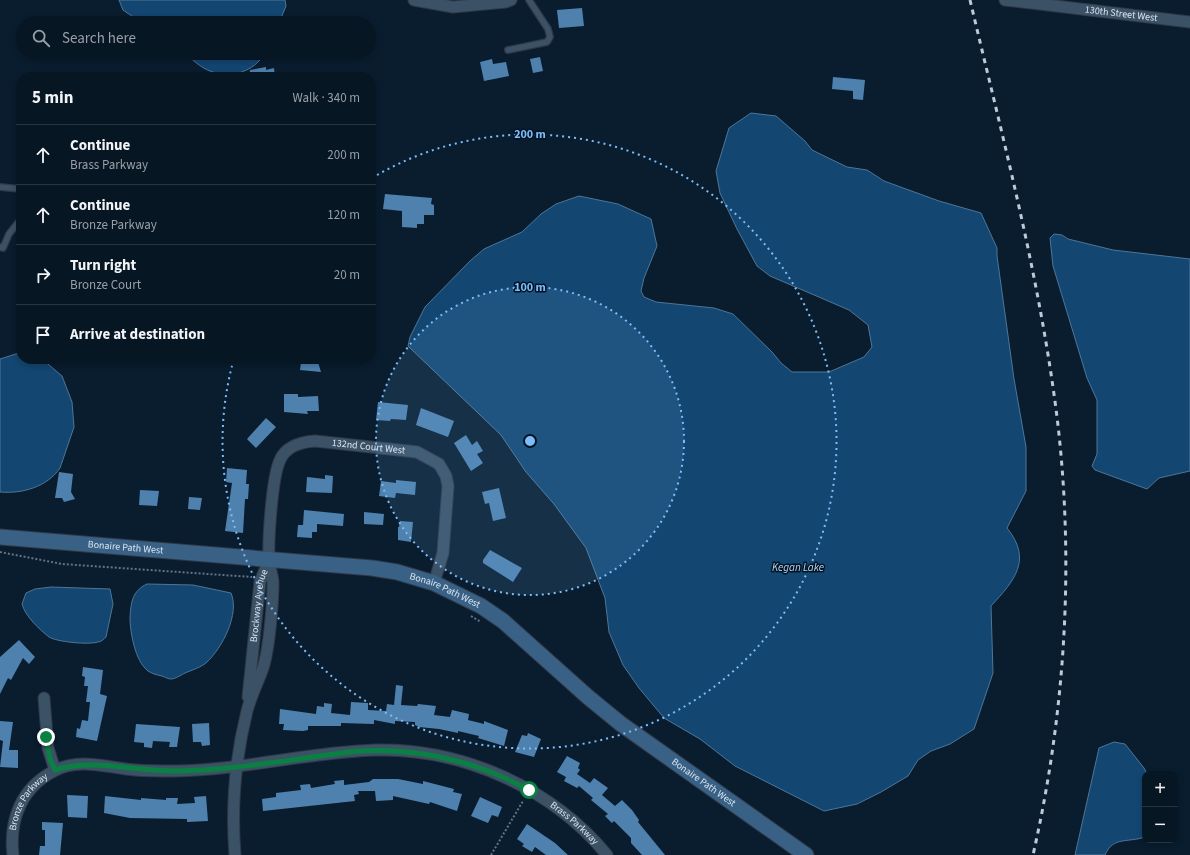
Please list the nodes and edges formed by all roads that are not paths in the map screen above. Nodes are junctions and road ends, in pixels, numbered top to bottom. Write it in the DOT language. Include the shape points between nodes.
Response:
graph roads {
  1 [pos="414,0"];
  2 [pos="511,0"];
  3 [pos="529,0"];
  4 [pos="1005,0"];
  5 [pos="1072,4"];
  6 [pos="1190,22"];
  7 [pos="508,50"];
  8 [pos="0,187"];
  9 [pos="16,189"];
  10 [pos="16,225"];
  11 [pos="0,248"];
  12 [pos="0,537"];
  13 [pos="269,560"];
  14 [pos="434,583"];
  15 [pos="44,698"];
  16 [pos="248,709"];
  17 [pos="236,766"];
  18 [pos="55,770"];
  19 [pos="13,855"];
  20 [pos="235,855"];
  21 [pos="607,855"];
  22 [pos="806,855"];
  1 -- 2 [label="street" via="453,7"];
  3 -- 7 [label="lane" via="548,29 550,37 547,42"];
  4 -- 5 [label="street, 130th Street West"];
  5 -- 6 [label="street, 130th Street West"];
  8 -- 9 [label="lane"];
  10 -- 11 [label="lane" via="3,248"];
  12 -- 13 [label="street, Bonaire Path West"];
  13 -- 14 [label="street, Bonaire Path West" via="372,568"];
  13 -- 14 [label="street, 132nd Court West" via="274,477 280,459 294,446 304,442 315,442 417,452 439,464 448,486 443,553"];
  13 -- 16 [label="street, Brockway Avenue" via="260,582 250,665"];
  13 -- 16 [label="street, Brockway Avenue" via="273,583 264,666"];
  14 -- 22 [label="street, Bonaire Path West" via="481,606 503,621 621,724"];
  15 -- 18 [label="street" via="48,748"];
  16 -- 17 [label="street, Brockway Avenue"];
  17 -- 18 [label="street, Bronze Parkway" via="162,771 77,764"];
  17 -- 20 [label="street, Brockway Avenue" via="233,802"];
  17 -- 21 [label="street, Brass Parkway" via="377,750 447,758 486,770 529,790 576,823"];
  18 -- 19 [label="street, Bronze Parkway" via="30,790 17,810 12,832"];
}
